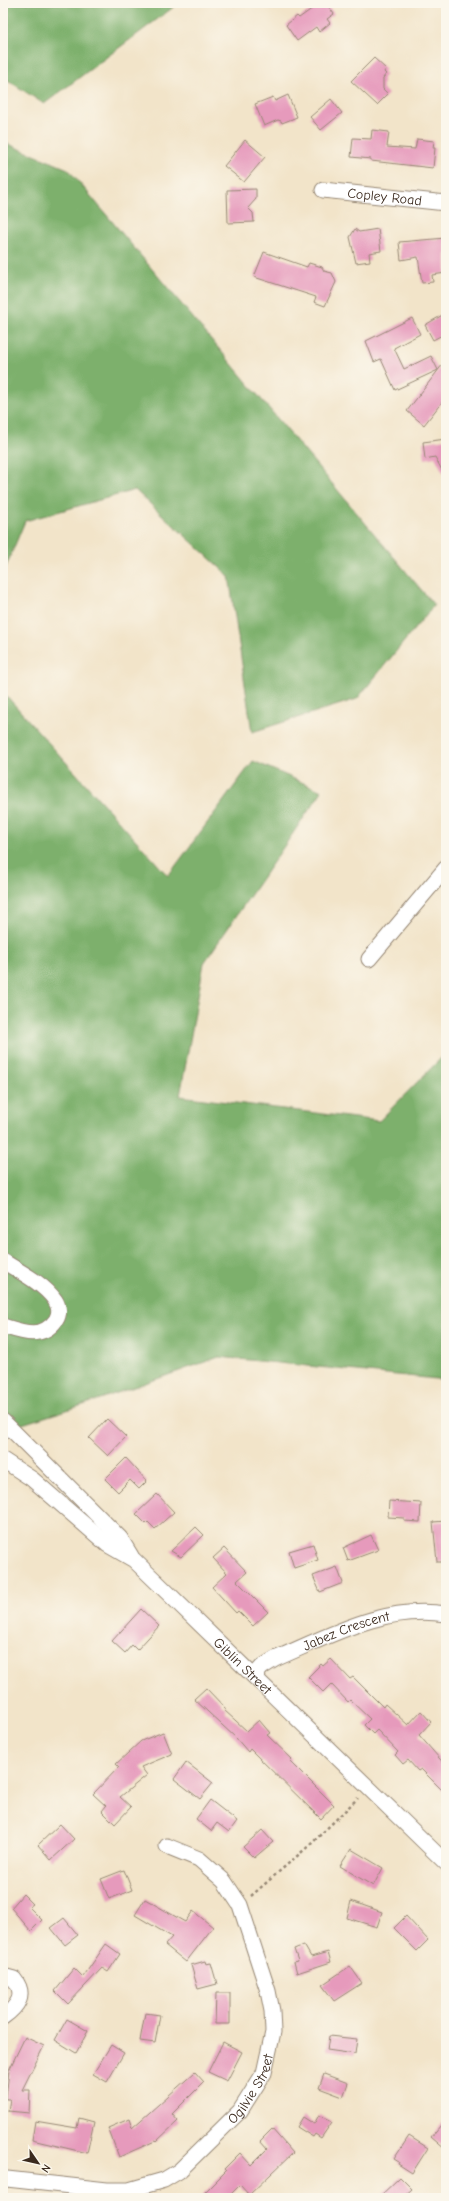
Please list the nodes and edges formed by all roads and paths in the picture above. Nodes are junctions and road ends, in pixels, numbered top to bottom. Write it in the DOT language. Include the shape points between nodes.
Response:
graph roads {
  1 [pos="323,190"];
  2 [pos="446,203"];
  3 [pos="446,868"];
  4 [pos="369,959"];
  5 [pos="3,1261"];
  6 [pos="3,1326"];
  7 [pos="3,1421"];
  8 [pos="3,1460"];
  9 [pos="134,1560"];
  10 [pos="446,1614"];
  11 [pos="254,1676"];
  12 [pos="369,1788"];
  13 [pos="166,1846"];
  14 [pos="446,1863"];
  15 [pos="240,1905"];
  16 [pos="3,1976"];
  17 [pos="3,2017"];
  18 [pos="3,2180"];
  1 -- 2 [label="street, Copley Road"];
  3 -- 4 [label="street"];
  5 -- 6 [label="street" via="47,1291 59,1309 52,1326 43,1332 20,1332"];
  7 -- 9 [label="street" via="120,1538"];
  8 -- 9 [label="street, Giblin Street" via="32,1479 108,1545"];
  9 -- 11 [label="street, Giblin Street"];
  10 -- 11 [label="street, Jabez Crescent" via="417,1612 368,1620 275,1659"];
  11 -- 12 [label="street, Giblin Street"];
  12 -- 14 [label="street, Giblin Street"];
  12 -- 15 [label="path" via="311,1844"];
  13 -- 15 [label="street, Ogilvie Street" via="199,1860 224,1881"];
  15 -- 18 [label="street, Ogilvie Street" via="268,1991 272,2011 272,2032 264,2073 240,2111 179,2171 146,2186 129,2190 107,2190"];
  16 -- 17 [label="street" via="14,1979 21,1990 15,2008"];
}
